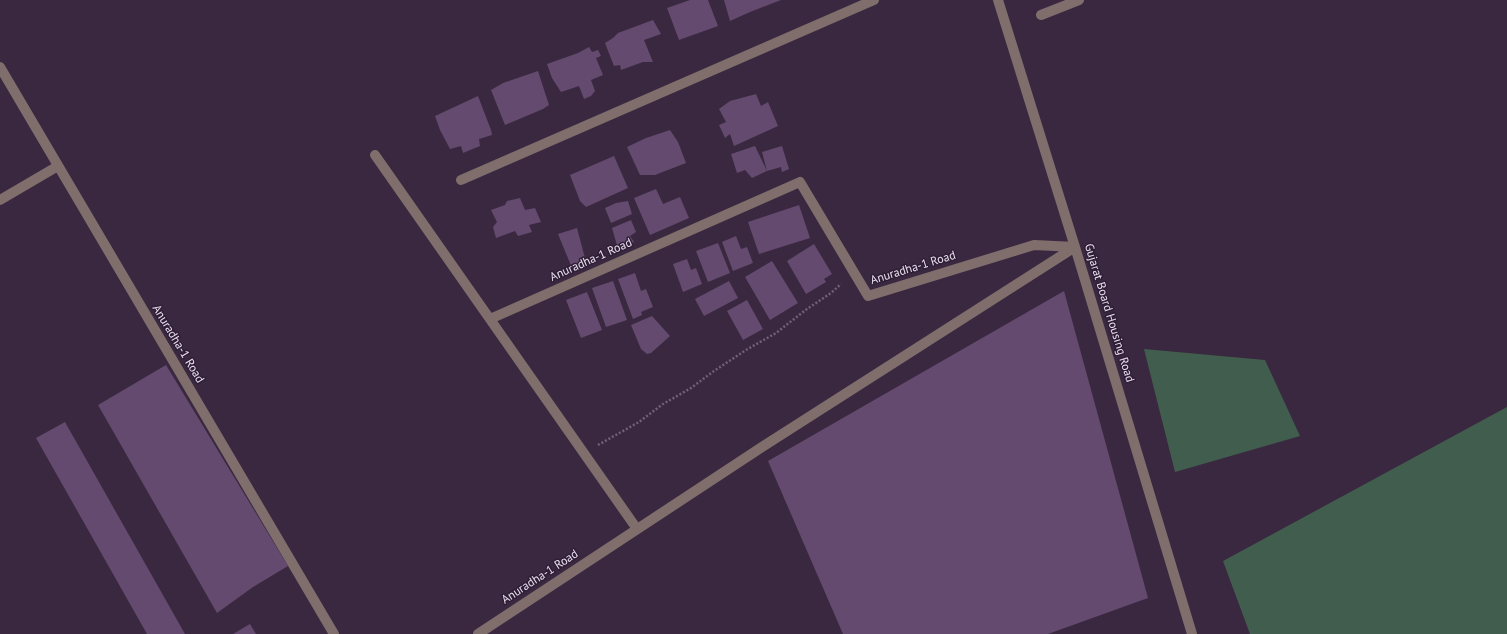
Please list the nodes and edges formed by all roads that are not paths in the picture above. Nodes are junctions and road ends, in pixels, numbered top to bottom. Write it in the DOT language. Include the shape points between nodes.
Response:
graph roads {
  1 [pos="874,0"];
  2 [pos="998,0"];
  3 [pos="1079,0"];
  4 [pos="1041,15"];
  5 [pos="0,68"];
  6 [pos="375,155"];
  7 [pos="58,166"];
  8 [pos="461,180"];
  9 [pos="0,200"];
  10 [pos="1075,247"];
  11 [pos="490,319"];
  12 [pos="637,529"];
  13 [pos="334,634"];
  14 [pos="478,634"];
  15 [pos="1192,634"];
  1 -- 8 [label="street"];
  2 -- 10 [label="street, Gujarat Board Housing Road"];
  3 -- 4 [label="street"];
  5 -- 7 [label="street, Anuradha-1 Road"];
  6 -- 11 [label="street"];
  7 -- 9 [label="street"];
  7 -- 13 [label="street, Anuradha-1 Road"];
  10 -- 11 [label="street, Anuradha-1 Road" via="1034,245 868,296 800,182"];
  10 -- 12 [label="street, Anuradha-1 Road"];
  10 -- 15 [label="street, Gujarat Board Housing Road"];
  11 -- 12 [label="street"];
  12 -- 14 [label="street, Anuradha-1 Road"];
}
